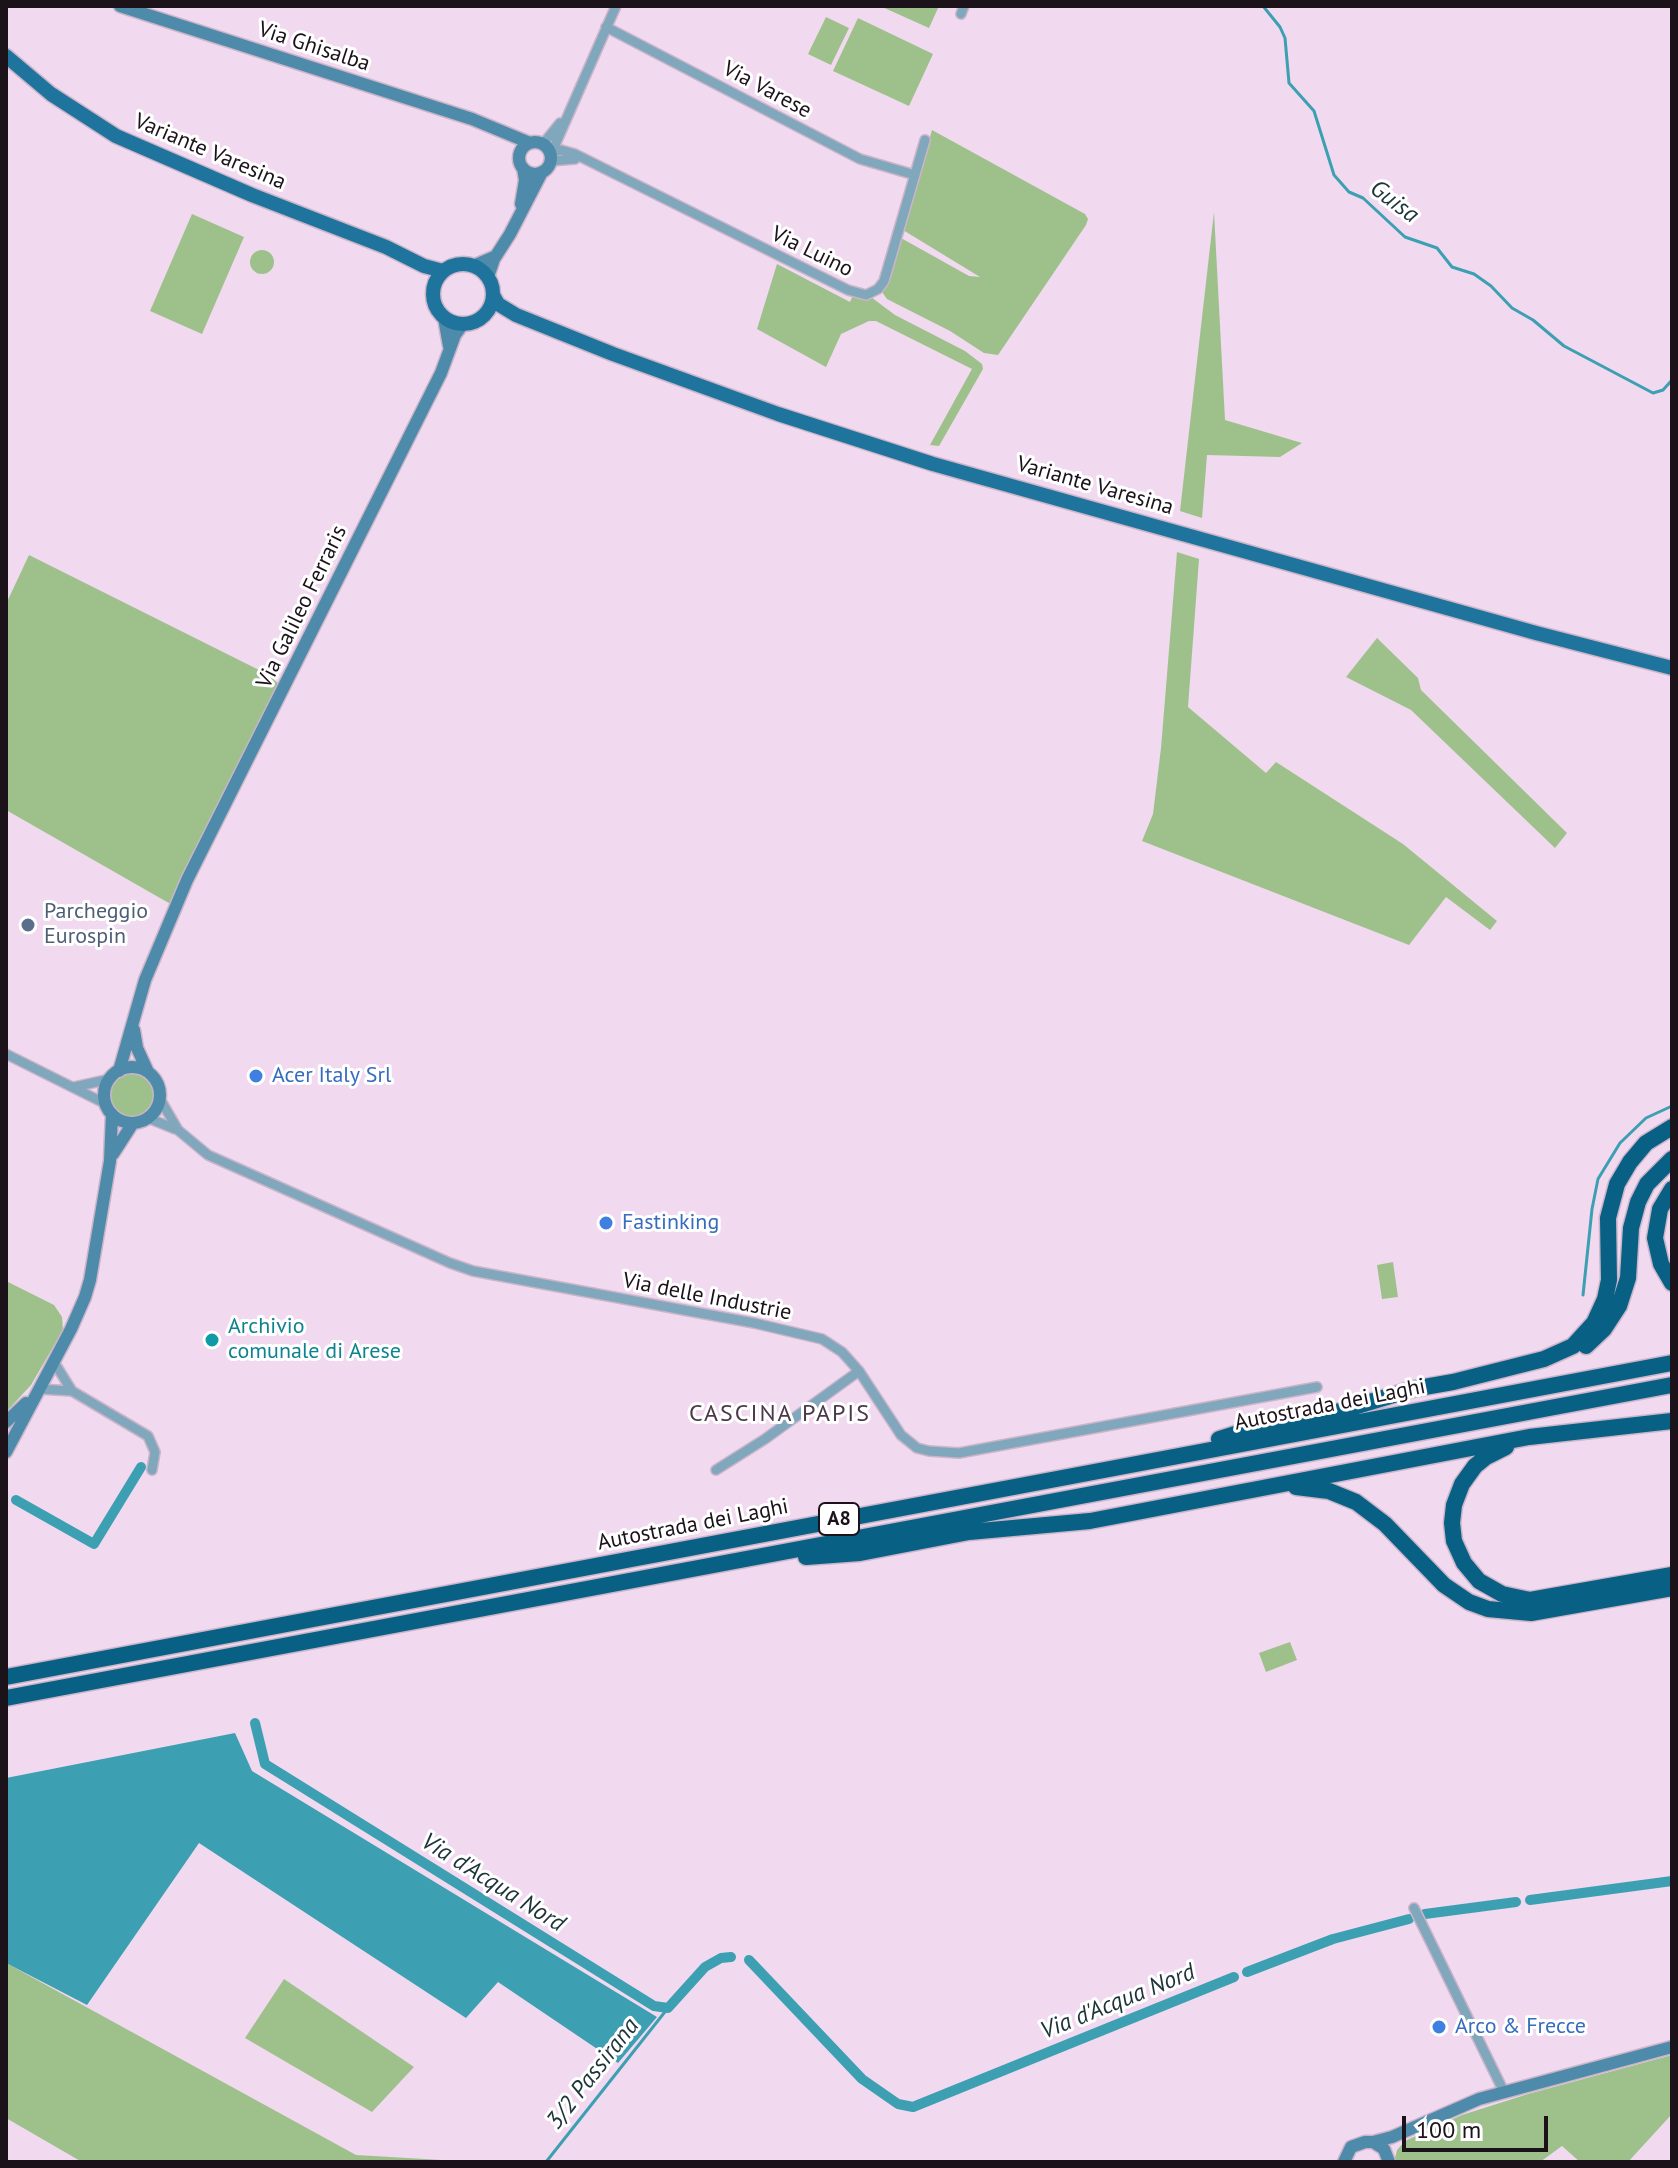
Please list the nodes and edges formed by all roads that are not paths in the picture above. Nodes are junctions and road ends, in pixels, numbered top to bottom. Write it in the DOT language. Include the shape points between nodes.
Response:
graph roads {
  1 [pos="120,6"];
  2 [pos="616,6"];
  3 [pos="606,27"];
  4 [pos="6,56"];
  5 [pos="494,129"];
  6 [pos="925,140"];
  7 [pos="544,154"];
  8 [pos="521,162"];
  9 [pos="915,175"];
  10 [pos="518,216"];
  11 [pos="496,254"];
  12 [pos="413,262"];
  13 [pos="473,266"];
  14 [pos="443,271"];
  15 [pos="488,277"];
  16 [pos="433,288"];
  17 [pos="493,295"];
  18 [pos="516,315"];
  19 [pos="483,316"];
  20 [pos="444,318"];
  21 [pos="463,324"];
  22 [pos="449,351"];
  23 [pos="1672,668"];
  24 [pos="133,1020"];
  25 [pos="6,1054"];
  26 [pos="148,1072"];
  27 [pos="114,1075"];
  28 [pos="73,1087"];
  29 [pos="160,1099"];
  30 [pos="109,1109"];
  31 [pos="148,1118"];
  32 [pos="133,1123"];
  33 [pos="1672,1127"];
  34 [pos="178,1130"];
  35 [pos="1672,1159"];
  36 [pos="110,1161"];
  37 [pos="1672,1189"];
  38 [pos="1672,1283"];
  39 [pos="54,1362"];
  40 [pos="1672,1363"];
  41 [pos="859,1371"];
  42 [pos="1453,1382"];
  43 [pos="1672,1385"];
  44 [pos="1317,1387"];
  45 [pos="39,1389"];
  46 [pos="72,1391"];
  47 [pos="1672,1421"];
  48 [pos="6,1422"];
  49 [pos="1575,1432"];
  50 [pos="6,1452"];
  51 [pos="1147,1462"];
  52 [pos="152,1470"];
  53 [pos="716,1470"];
  54 [pos="1195,1501"];
  55 [pos="729,1563"];
  56 [pos="1672,1575"];
  57 [pos="1672,1588"];
  58 [pos="6,1677"];
  59 [pos="6,1698"];
  60 [pos="1414,1908"];
  61 [pos="1672,2047"];
  62 [pos="1504,2092"];
  63 [pos="1410,2130"];
  64 [pos="1373,2142"];
  65 [pos="1389,2159"];
  66 [pos="1344,2162"];
  1 -- 5 [label="street, Via Ghisalba"];
  2 -- 3 [label="street"];
  3 -- 7 [label="street"];
  3 -- 9 [label="street, Via Varese" via="860,159"];
  4 -- 12 [label="main road, Variante Varesina" via="51,94 116,136"];
  5 -- 7 [label="street, Via Ghisalba"];
  5 -- 8 [label="street, Via Ghisalba" via="512,144"];
  6 -- 9 [label="street, Via Luino"];
  7 -- 8 [label="street" via="524,146"];
  7 -- 8 [label="street" via="532,173"];
  7 -- 9 [label="street, Via Luino" via="590,163 866,295 884,281"];
  7 -- 10 [label="street"];
  8 -- 10 [label="street" via="524,194"];
  10 -- 11 [label="street"];
  11 -- 13 [label="street"];
  11 -- 15 [label="street"];
  12 -- 14 [label="main road, Variante Varesina"];
  12 -- 16 [label="main road, Variante Varesina"];
  13 -- 14 [label="main road, Variante Varesina" via="454,265"];
  13 -- 15 [label="main road"];
  14 -- 16 [label="main road"];
  15 -- 17 [label="main road"];
  16 -- 20 [label="main road, Variante Varesina"];
  17 -- 18 [label="main road, Variante Varesina"];
  17 -- 19 [label="main road"];
  18 -- 19 [label="main road, Variante Varesina"];
  18 -- 23 [label="main road, Variante Varesina" via="778,414 933,464"];
  19 -- 21 [label="main road, Variante Varesina"];
  20 -- 21 [label="main road"];
  20 -- 22 [label="street"];
  21 -- 22 [label="street, Via Galileo Ferraris"];
  22 -- 24 [label="street, Via Galileo Ferraris" via="187,880"];
  24 -- 26 [label="street"];
  24 -- 27 [label="street, Via Galileo Ferraris"];
  25 -- 28 [label="street"];
  26 -- 27 [label="street" via="134,1067"];
  26 -- 29 [label="street" via="158,1084"];
  27 -- 28 [label="street"];
  27 -- 30 [label="street" via="106,1087"];
  28 -- 30 [label="street"];
  29 -- 31 [label="street"];
  29 -- 34 [label="street, Via delle Industrie"];
  30 -- 32 [label="street" via="118,1119"];
  30 -- 36 [label="street"];
  31 -- 32 [label="street"];
  31 -- 34 [label="street, Via delle Industrie"];
  32 -- 36 [label="street"];
  33 -- 42 [label="highway" via="1646,1143 1617,1184 1608,1218 1608,1289 1588,1331 1554,1355"];
  34 -- 41 [label="street, Via delle Industrie" via="219,1161 450,1263 806,1335 836,1347"];
  35 -- 42 [label="highway" via="1647,1184 1638,1202 1623,1297 1597,1337 1556,1361"];
  36 -- 39 [label="street" via="90,1280"];
  37 -- 38 [label="highway" via="1660,1209 1655,1238"];
  39 -- 45 [label="street"];
  39 -- 46 [label="street"];
  40 -- 51 [label="highway, Autostrada dei Laghi / A8"];
  41 -- 44 [label="street, Via delle Industrie" via="901,1435 917,1448 942,1453"];
  41 -- 53 [label="street"];
  42 -- 51 [label="highway" via="1263,1425"];
  43 -- 55 [label="highway, Autostrada dei Laghi / A8"];
  45 -- 46 [label="street"];
  45 -- 48 [label="street"];
  45 -- 50 [label="street"];
  46 -- 52 [label="street" via="148,1436 155,1452"];
  47 -- 49 [label="highway"];
  49 -- 54 [label="highway"];
  49 -- 56 [label="highway" via="1506,1447 1471,1471 1456,1498 1452,1523 1464,1563 1490,1589 1523,1599"];
  51 -- 58 [label="highway, Autostrada dei Laghi / A8"];
  54 -- 55 [label="highway" via="1074,1524 944,1536 860,1553"];
  54 -- 57 [label="highway" via="1293,1487 1337,1493 1378,1518 1451,1590 1495,1611 1540,1612"];
  55 -- 59 [label="highway, Autostrada dei Laghi / A8"];
  60 -- 62 [label="street"];
  61 -- 62 [label="street"];
  62 -- 63 [label="street"];
  63 -- 64 [label="street"];
  63 -- 65 [label="street"];
  64 -- 65 [label="street"];
  64 -- 66 [label="street" via="1351,2147"];
}
